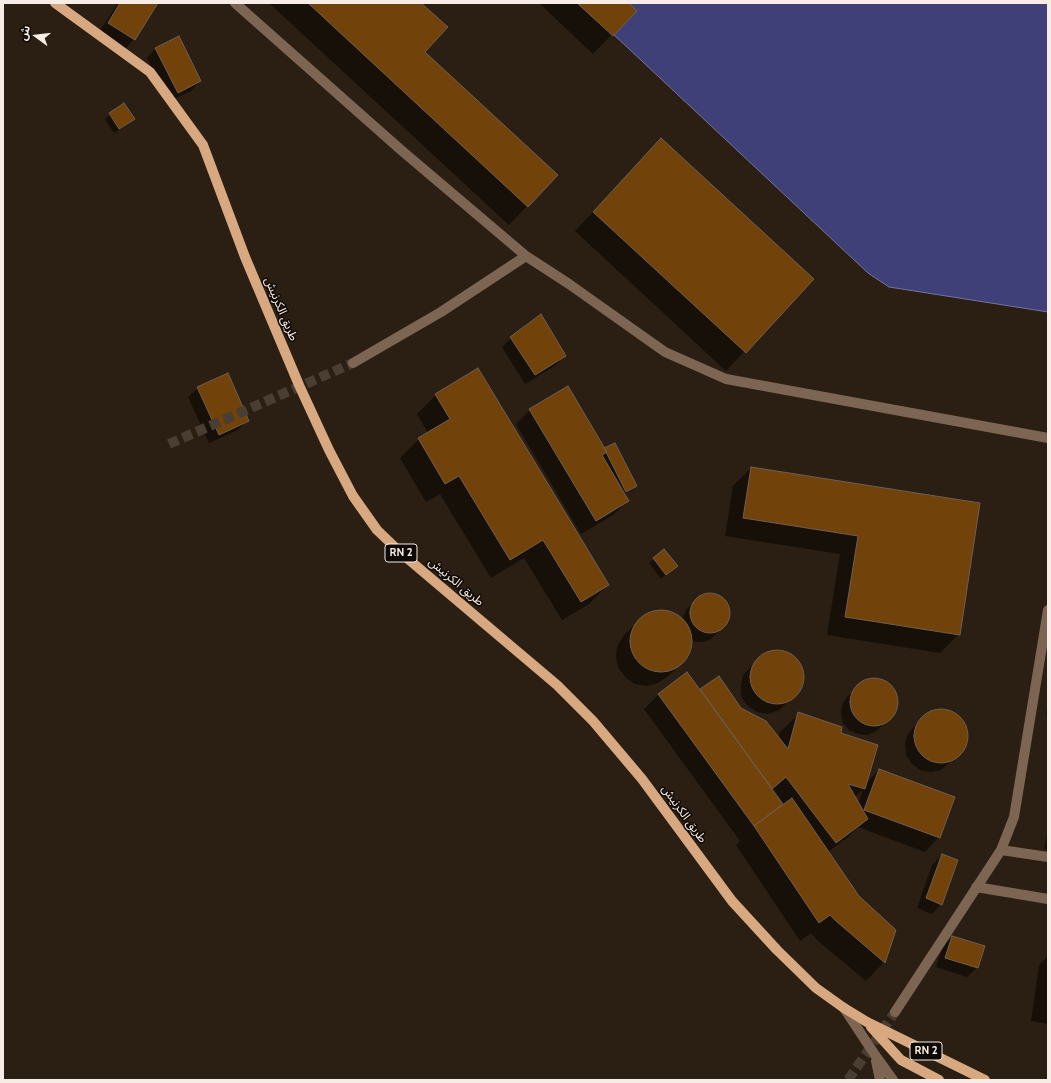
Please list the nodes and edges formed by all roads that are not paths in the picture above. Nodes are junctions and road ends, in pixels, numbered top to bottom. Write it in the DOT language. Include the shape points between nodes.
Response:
graph roads {
  1 [pos="55,3"];
  2 [pos="234,3"];
  3 [pos="526,256"];
  4 [pos="353,363"];
  5 [pos="1048,438"];
  6 [pos="1048,610"];
  7 [pos="1001,850"];
  8 [pos="1048,857"];
  9 [pos="976,887"];
  10 [pos="1048,899"];
  11 [pos="844,1008"];
  12 [pos="895,1012"];
  13 [pos="867,1022"];
  14 [pos="874,1055"];
  15 [pos="880,1080"];
  16 [pos="893,1080"];
  17 [pos="939,1080"];
  18 [pos="985,1080"];
  1 -- 11 [label="main road, طريق الكرنيش / RN 2" via="150,72 203,145 245,257 299,385 353,496 377,530 557,685 593,721 642,779 732,901 776,950 816,988"];
  2 -- 3 [label="street" via="400,150"];
  3 -- 4 [label="street" via="441,312"];
  3 -- 5 [label="street" via="665,352 726,379"];
  6 -- 7 [label="street" via="1014,817"];
  7 -- 8 [label="street"];
  7 -- 9 [label="street"];
  9 -- 10 [label="street"];
  9 -- 12 [label="street"];
  11 -- 13 [label="main road, طريق الكرنيش / RN 2"];
  11 -- 14 [label="street"];
  13 -- 17 [label="main road, RN 2" via="901,1060"];
  13 -- 18 [label="main road, RN 2"];
  14 -- 15 [label="street"];
  14 -- 16 [label="street"];
}
